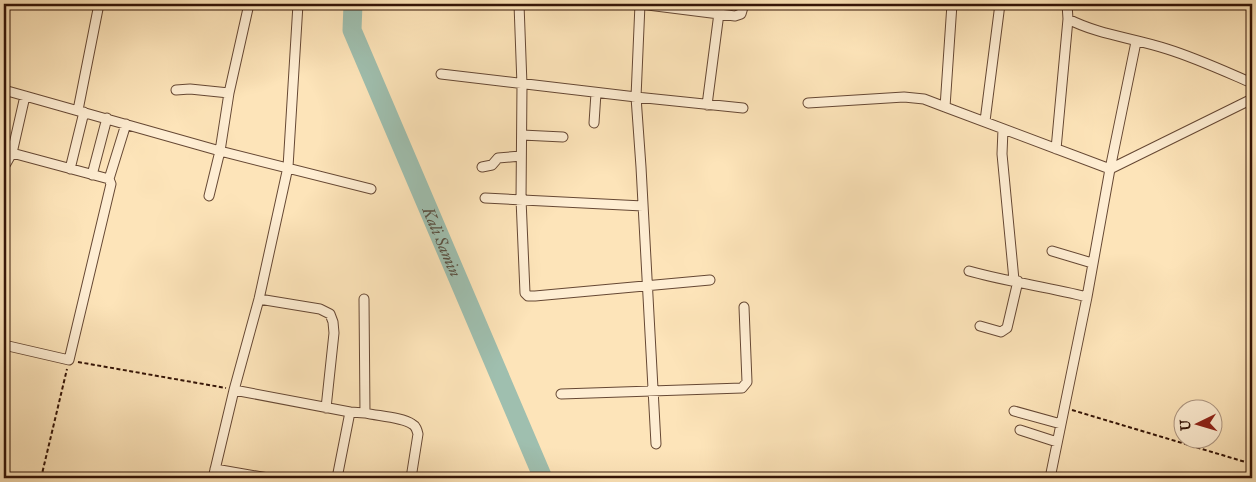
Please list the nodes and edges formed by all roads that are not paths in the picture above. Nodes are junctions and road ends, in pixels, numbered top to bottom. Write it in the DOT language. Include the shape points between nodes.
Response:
graph roads {
  1 [pos="99,4"];
  2 [pos="249,4"];
  3 [pos="298,4"];
  4 [pos="519,4"];
  5 [pos="640,4"];
  6 [pos="744,4"];
  7 [pos="952,4"];
  8 [pos="1000,4"];
  9 [pos="1067,4"];
  10 [pos="719,13"];
  11 [pos="1068,19"];
  12 [pos="1136,42"];
  13 [pos="441,74"];
  14 [pos="1252,83"];
  15 [pos="522,85"];
  16 [pos="4,90"];
  17 [pos="176,90"];
  18 [pos="228,93"];
  19 [pos="596,93"];
  20 [pos="25,96"];
  21 [pos="636,97"];
  22 [pos="1252,99"];
  23 [pos="808,104"];
  24 [pos="707,105"];
  25 [pos="945,107"];
  26 [pos="743,108"];
  27 [pos="81,111"];
  28 [pos="107,118"];
  29 [pos="985,121"];
  30 [pos="594,123"];
  31 [pos="126,124"];
  32 [pos="1003,129"];
  33 [pos="522,135"];
  34 [pos="563,138"];
  35 [pos="1056,149"];
  36 [pos="220,151"];
  37 [pos="12,153"];
  38 [pos="521,156"];
  39 [pos="4,166"];
  40 [pos="288,167"];
  41 [pos="482,167"];
  42 [pos="70,168"];
  43 [pos="1110,169"];
  44 [pos="92,175"];
  45 [pos="110,179"];
  46 [pos="371,190"];
  47 [pos="209,196"];
  48 [pos="485,198"];
  49 [pos="521,199"];
  50 [pos="643,206"];
  51 [pos="1052,251"];
  52 [pos="1092,263"];
  53 [pos="969,271"];
  54 [pos="710,280"];
  55 [pos="1016,281"];
  56 [pos="648,286"];
  57 [pos="1087,297"];
  58 [pos="259,299"];
  59 [pos="364,299"];
  60 [pos="744,307"];
  61 [pos="980,326"];
  62 [pos="4,344"];
  63 [pos="234,390"];
  64 [pos="654,392"];
  65 [pos="561,394"];
  66 [pos="326,408"];
  67 [pos="1014,411"];
  68 [pos="350,412"];
  69 [pos="365,414"];
  70 [pos="1060,424"];
  71 [pos="1020,430"];
  72 [pos="1057,442"];
  73 [pos="656,444"];
  74 [pos="214,474"];
  75 [pos="268,478"];
  76 [pos="337,478"];
  77 [pos="410,478"];
  78 [pos="1050,478"];
  1 -- 27 [label="street"];
  2 -- 18 [label="street"];
  3 -- 40 [label="street"];
  4 -- 15 [label="street"];
  5 -- 10 [label="street"];
  5 -- 21 [label="street"];
  6 -- 10 [label="street" via="739,15"];
  7 -- 25 [label="street"];
  8 -- 29 [label="street"];
  9 -- 11 [label="street"];
  10 -- 24 [label="street"];
  11 -- 12 [label="street"];
  11 -- 35 [label="street"];
  12 -- 14 [label="street" via="1166,49"];
  12 -- 43 [label="street"];
  13 -- 15 [label="street"];
  15 -- 19 [label="street"];
  15 -- 33 [label="street"];
  16 -- 20 [label="street"];
  17 -- 18 [label="street"];
  18 -- 36 [label="street"];
  19 -- 21 [label="street"];
  19 -- 30 [label="street"];
  20 -- 27 [label="street"];
  20 -- 37 [label="street"];
  21 -- 24 [label="street"];
  21 -- 50 [label="street"];
  22 -- 43 [label="street"];
  23 -- 25 [label="street" via="904,97"];
  24 -- 26 [label="street"];
  25 -- 29 [label="street"];
  27 -- 28 [label="street"];
  27 -- 42 [label="street"];
  28 -- 31 [label="street"];
  28 -- 44 [label="street"];
  29 -- 32 [label="street"];
  31 -- 36 [label="street"];
  31 -- 45 [label="street"];
  32 -- 35 [label="street"];
  32 -- 55 [label="street" via="1002,154"];
  33 -- 34 [label="street"];
  33 -- 38 [label="street"];
  35 -- 43 [label="street"];
  36 -- 40 [label="street"];
  36 -- 47 [label="street"];
  37 -- 39 [label="street"];
  37 -- 42 [label="street"];
  38 -- 41 [label="street" via="498,158"];
  38 -- 49 [label="street"];
  40 -- 46 [label="street"];
  40 -- 58 [label="street"];
  42 -- 44 [label="street"];
  43 -- 52 [label="street"];
  44 -- 45 [label="street"];
  45 -- 62 [label="street" via="69,360"];
  48 -- 49 [label="street"];
  49 -- 50 [label="street"];
  49 -- 56 [label="street" via="524,289 528,296"];
  50 -- 56 [label="street"];
  51 -- 52 [label="street"];
  52 -- 57 [label="street"];
  53 -- 55 [label="street"];
  54 -- 56 [label="street"];
  55 -- 57 [label="street"];
  55 -- 61 [label="street" via="1006,328 1001,332"];
  56 -- 64 [label="street"];
  57 -- 70 [label="street"];
  58 -- 63 [label="street"];
  58 -- 66 [label="street" via="320,309 330,314 334,333"];
  59 -- 69 [label="street"];
  60 -- 64 [label="street" via="747,373 742,388"];
  63 -- 66 [label="street"];
  63 -- 74 [label="street"];
  64 -- 65 [label="street"];
  64 -- 73 [label="street"];
  66 -- 68 [label="street"];
  67 -- 70 [label="street"];
  68 -- 69 [label="street"];
  68 -- 76 [label="street"];
  69 -- 77 [label="street" via="404,421 416,427 418,434"];
  70 -- 72 [label="street"];
  71 -- 72 [label="street"];
  72 -- 78 [label="street"];
  74 -- 75 [label="street"];
}
